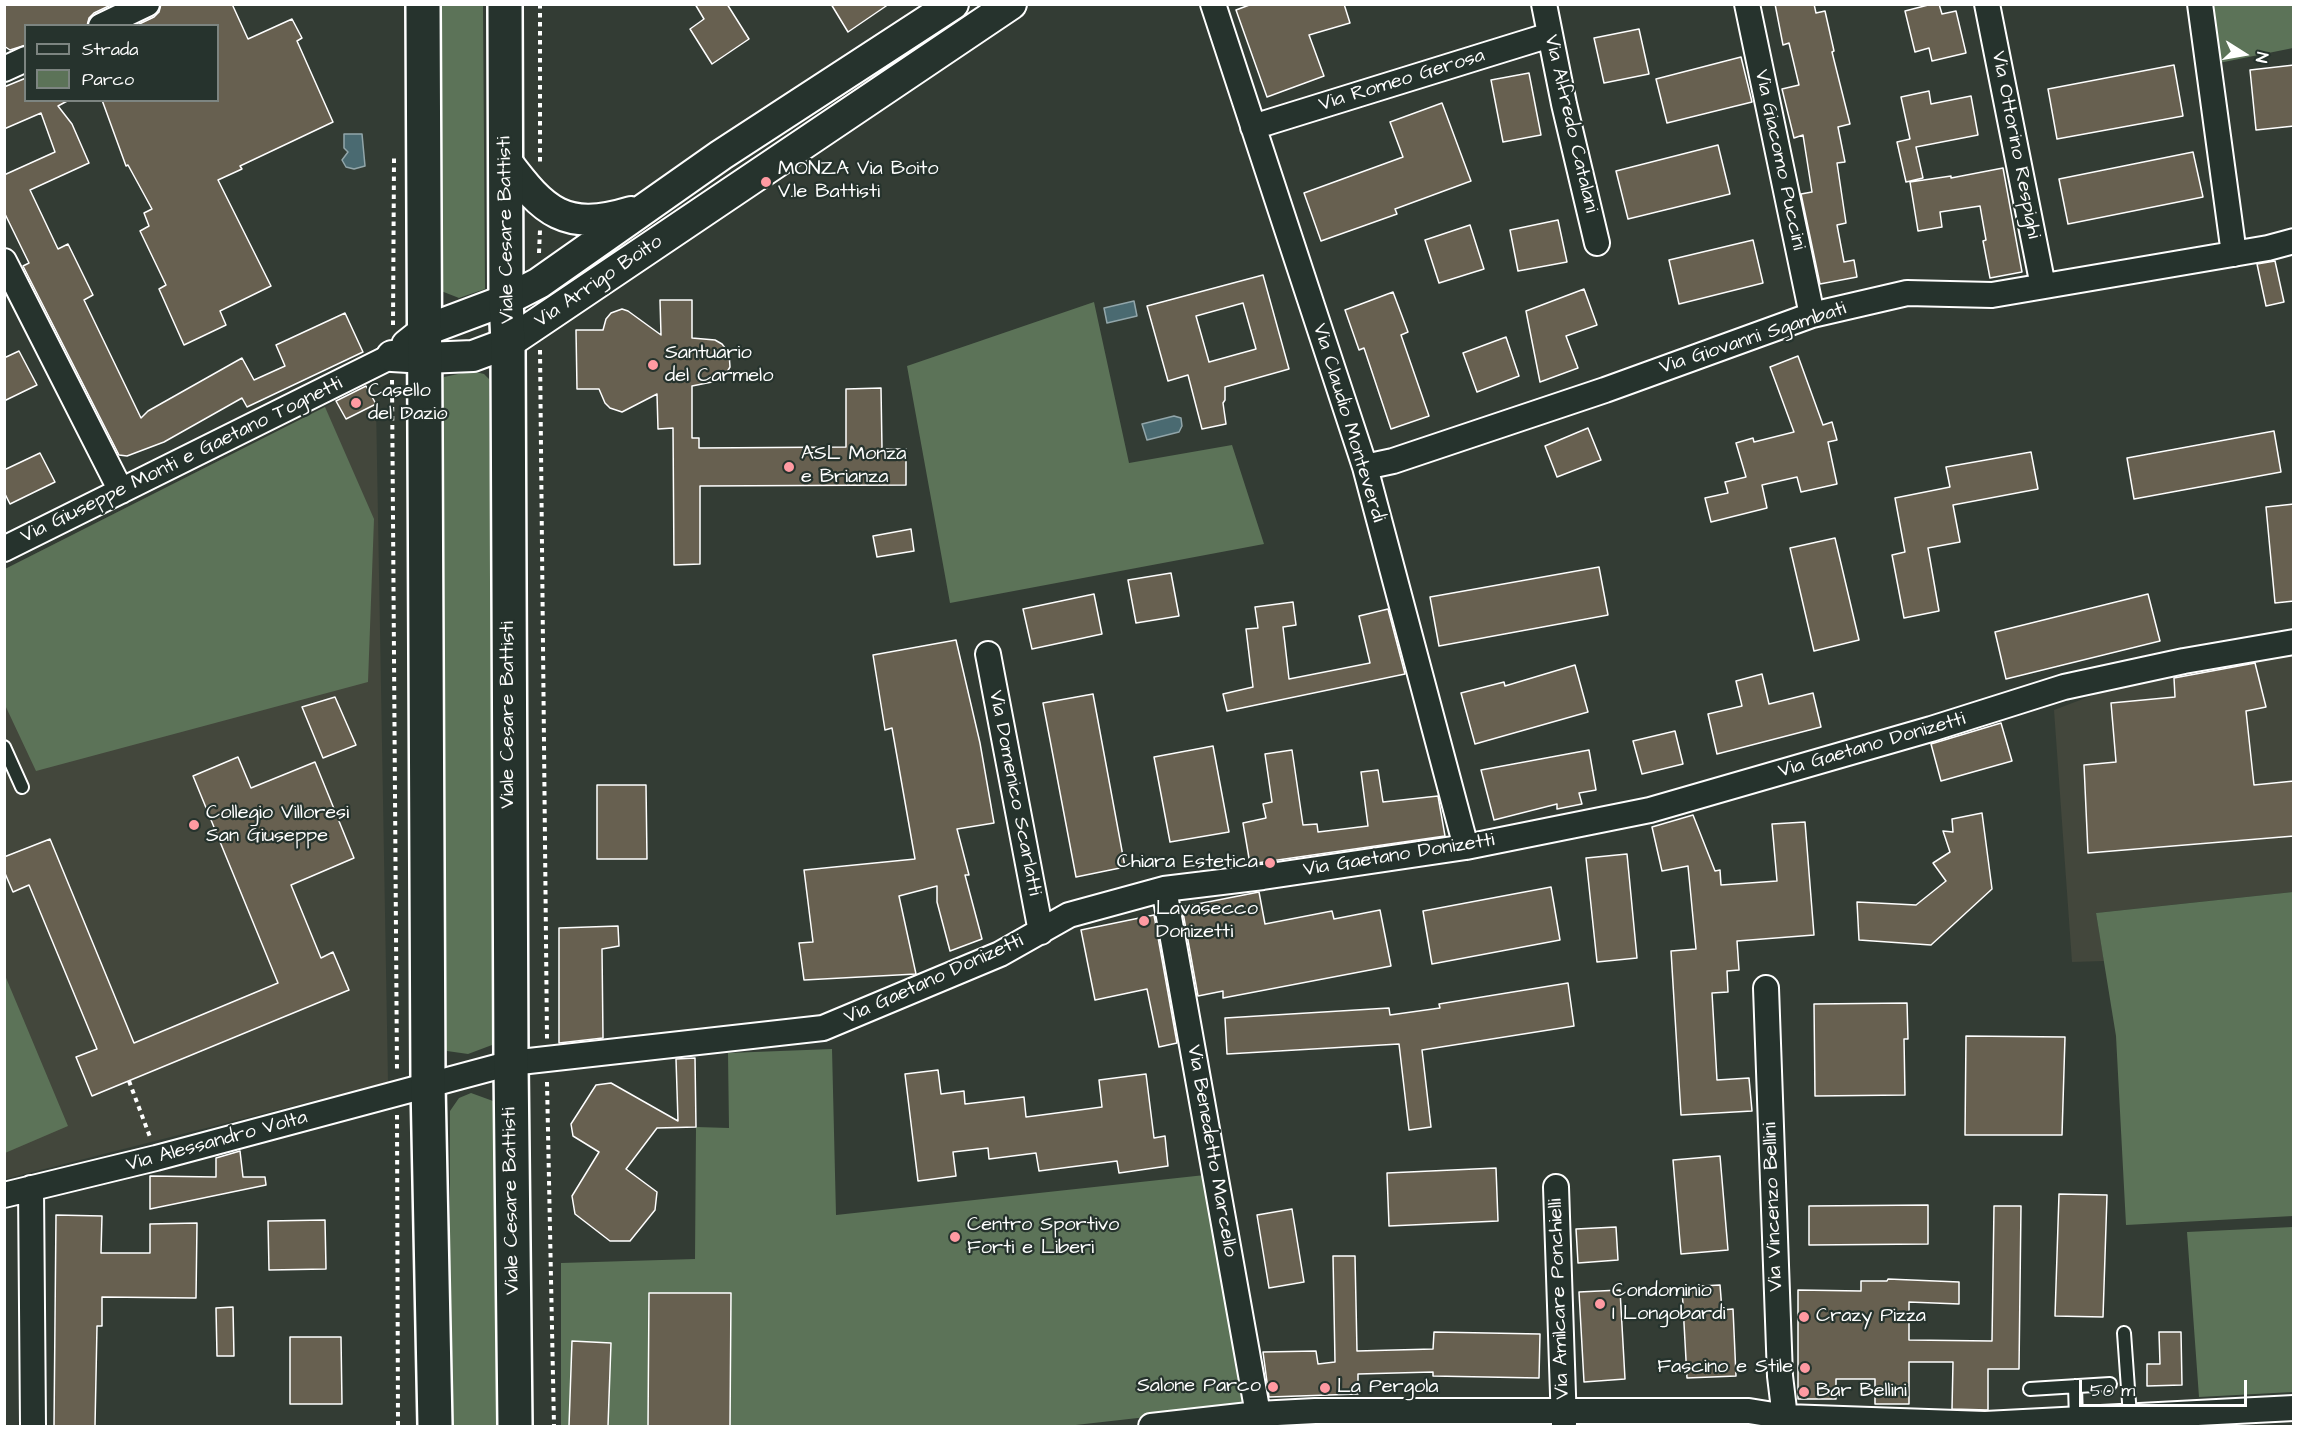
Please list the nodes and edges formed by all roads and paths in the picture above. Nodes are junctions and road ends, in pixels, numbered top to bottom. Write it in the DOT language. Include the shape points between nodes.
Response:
graph roads {
  1 [pos="147,4"];
  2 [pos="423,4"];
  3 [pos="505,4"];
  4 [pos="540,4"];
  5 [pos="953,4"];
  6 [pos="1011,4"];
  7 [pos="1213,4"];
  8 [pos="1545,4"];
  9 [pos="1747,4"];
  10 [pos="1987,4"];
  11 [pos="2200,4"];
  12 [pos="104,24"];
  13 [pos="1550,34"];
  14 [pos="24,60"];
  15 [pos="4,69"];
  16 [pos="1253,127"];
  17 [pos="394,152"];
  18 [pos="506,161"];
  19 [pos="666,195"];
  20 [pos="541,203"];
  21 [pos="2294,241"];
  22 [pos="1597,243"];
  23 [pos="2234,254"];
  24 [pos="4,261"];
  25 [pos="539,283"];
  26 [pos="2043,286"];
  27 [pos="506,300"];
  28 [pos="1812,315"];
  29 [pos="540,323"];
  30 [pos="426,344"];
  31 [pos="508,344"];
  32 [pos="393,356"];
  33 [pos="1365,467"];
  34 [pos="121,492"];
  35 [pos="4,549"];
  36 [pos="2294,642"];
  37 [pos="988,654"];
  38 [pos="4,747"];
  39 [pos="22,787"];
  40 [pos="1466,847"];
  41 [pos="1164,889"];
  42 [pos="1041,932"];
  43 [pos="1766,988"];
  44 [pos="547,1057"];
  45 [pos="511,1063"];
  46 [pos="129,1081"];
  47 [pos="428,1084"];
  48 [pos="397,1095"];
  49 [pos="152,1141"];
  50 [pos="1556,1187"];
  51 [pos="31,1188"];
  52 [pos="4,1195"];
  53 [pos="2124,1333"];
  54 [pos="2110,1384"];
  55 [pos="2074,1386"];
  56 [pos="2030,1389"];
  57 [pos="2294,1408"];
  58 [pos="1258,1414"];
  59 [pos="2130,1416"];
  60 [pos="1564,1418"];
  61 [pos="1315,1419"];
  62 [pos="2076,1419"];
  63 [pos="1786,1422"];
  64 [pos="2011,1424"];
  65 [pos="33,1426"];
  66 [pos="398,1426"];
  67 [pos="435,1426"];
  68 [pos="515,1426"];
  69 [pos="554,1426"];
  70 [pos="1151,1426"];
  1 -- 12 [label="street"];
  2 -- 30 [label="main road"];
  3 -- 18 [label="main road, Viale Cesare Battisti"];
  4 -- 20 [label="path"];
  5 -- 19 [label="street, Via Arrigo Boito"];
  6 -- 29 [label="street, Via Arrigo Boito"];
  7 -- 16 [label="street, Via Claudio Monteverdi"];
  8 -- 13 [label="street, Via Alfredo Catalani"];
  9 -- 28 [label="street, Via Giacomo Puccini"];
  10 -- 26 [label="street, Via Ottorino Respighi"];
  11 -- 23 [label="street"];
  13 -- 16 [label="street, Via Romeo Gerosa"];
  13 -- 22 [label="street, Via Alfredo Catalani"];
  14 -- 15 [label="street"];
  16 -- 33 [label="street, Via Claudio Monteverdi"];
  17 -- 32 [label="path"];
  18 -- 20 [label="street"];
  18 -- 27 [label="main road, Viale Cesare Battisti"];
  19 -- 20 [label="street" via="635,211 592,220 554,213"];
  19 -- 25 [label="street, Via Arrigo Boito"];
  20 -- 25 [label="path"];
  21 -- 23 [label="street, Via Giovanni Sgambati"];
  23 -- 26 [label="street, Via Giovanni Sgambati"];
  24 -- 34 [label="street"];
  25 -- 27 [label="street, Via Arrigo Boito"];
  26 -- 28 [label="street, Via Giovanni Sgambati" via="1992,295 1907,293"];
  27 -- 30 [label="street, Via Arrigo Boito"];
  27 -- 31 [label="main road, Viale Cesare Battisti"];
  28 -- 33 [label="street, Via Giovanni Sgambati" via="1605,390"];
  29 -- 31 [label="street, Via Arrigo Boito"];
  29 -- 44 [label="path"];
  30 -- 31 [label="street, Via Arrigo Boito" via="473,356"];
  30 -- 32 [label="street, Via Arrigo Boito"];
  30 -- 47 [label="main road"];
  31 -- 45 [label="main road, Viale Cesare Battisti"];
  32 -- 34 [label="street, Via Giuseppe Monti e Gaetano Tognetti"];
  32 -- 48 [label="path"];
  33 -- 40 [label="street, Via Claudio Monteverdi"];
  34 -- 35 [label="street, Via Giuseppe Monti e Gaetano Tognetti"];
  36 -- 40 [label="street, Via Gaetano Donizetti" via="2064,687 1650,810"];
  37 -- 42 [label="street, Via Domenico Scarlatti"];
  38 -- 39 [label="lane"];
  40 -- 41 [label="street, Via Gaetano Donizetti"];
  41 -- 42 [label="street, Via Gaetano Donizetti" via="1069,915"];
  41 -- 58 [label="street, Via Benedetto Marcello"];
  42 -- 44 [label="street, Via Gaetano Donizetti" via="1000,954 823,1028"];
  43 -- 63 [label="street, Via Vincenzo Bellini" via="1780,1376"];
  44 -- 45 [label="street, Via Gaetano Donizetti"];
  44 -- 69 [label="path"];
  45 -- 47 [label="street, Via Gaetano Donizetti"];
  45 -- 68 [label="main road, Viale Cesare Battisti"];
  46 -- 49 [label="path"];
  47 -- 48 [label="street, Via Alessandro Volta"];
  47 -- 67 [label="main road"];
  48 -- 51 [label="street, Via Alessandro Volta"];
  48 -- 66 [label="path"];
  50 -- 60 [label="street, Via Amilcare Ponchielli"];
  51 -- 52 [label="street, Via Alessandro Volta"];
  51 -- 65 [label="street"];
  53 -- 59 [label="lane"];
  54 -- 55 [label="lane"];
  55 -- 56 [label="lane"];
  55 -- 62 [label="lane"];
  57 -- 59 [label="street, Via Amilcare Ponchielli"];
  58 -- 61 [label="street, Via Amilcare Ponchielli"];
  58 -- 70 [label="street, Via Amilcare Ponchielli"];
  59 -- 62 [label="street, Via Amilcare Ponchielli"];
  60 -- 61 [label="street, Via Amilcare Ponchielli"];
  60 -- 63 [label="street, Via Amilcare Ponchielli" via="1749,1411"];
  62 -- 64 [label="street, Via Amilcare Ponchielli"];
  63 -- 64 [label="street, Via Amilcare Ponchielli"];
}
